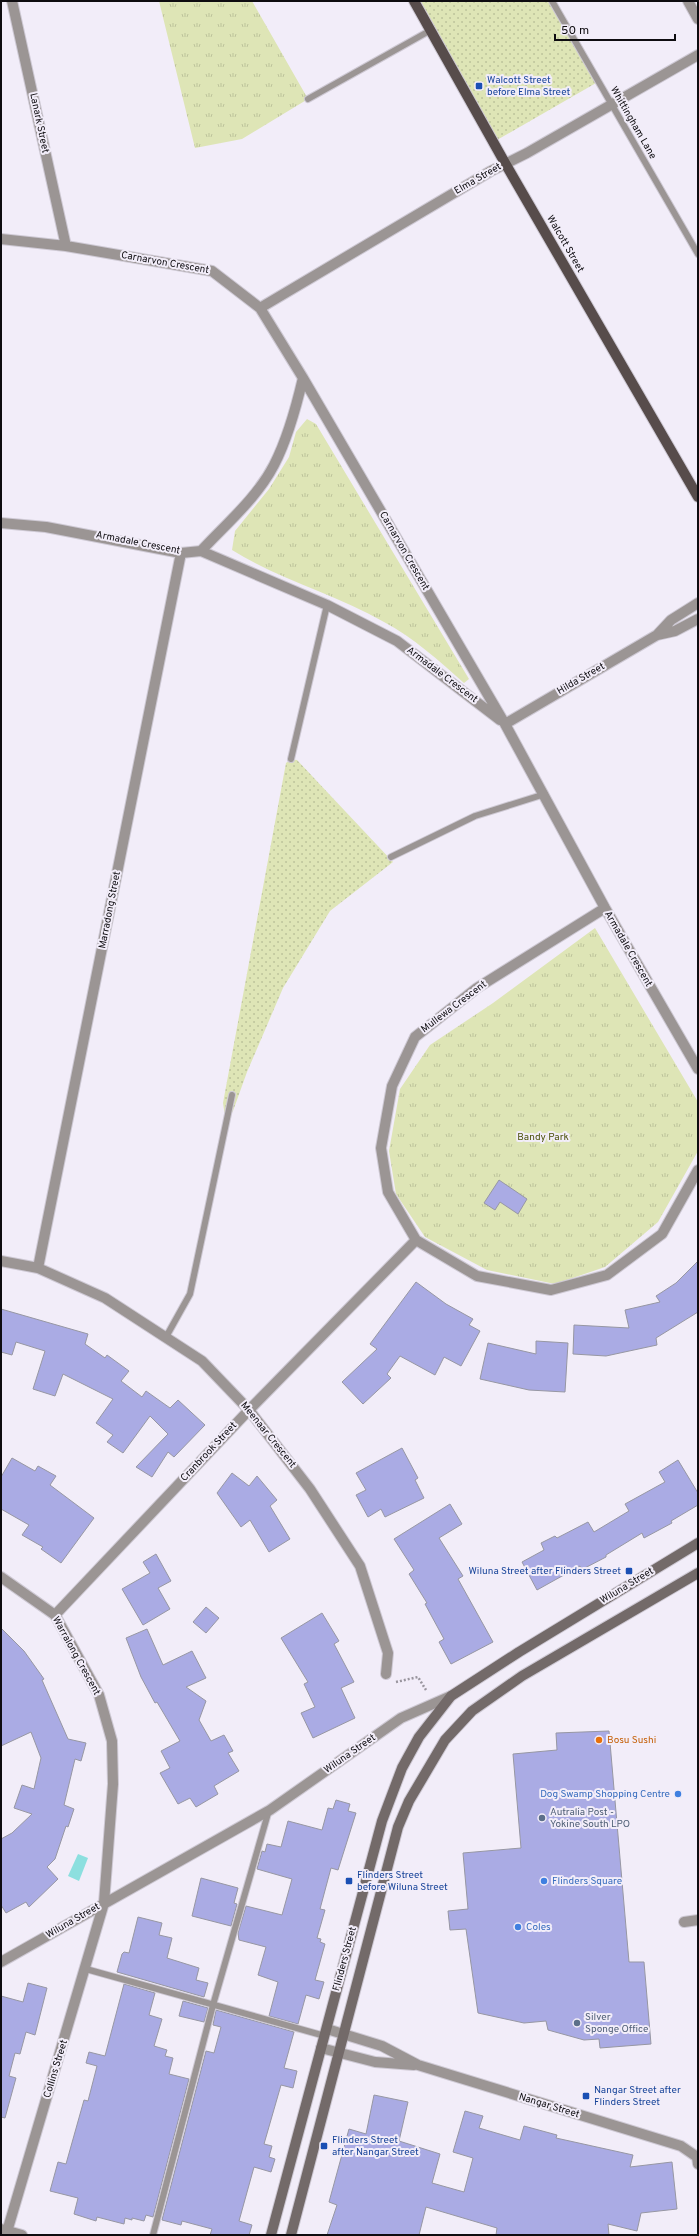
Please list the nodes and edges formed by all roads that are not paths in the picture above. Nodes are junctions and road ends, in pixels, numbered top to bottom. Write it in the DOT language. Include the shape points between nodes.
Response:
graph roads {
  1 [pos="12,1"];
  2 [pos="414,1"];
  3 [pos="552,1"];
  4 [pos="688,1"];
  5 [pos="698,19"];
  6 [pos="431,30"];
  7 [pos="698,55"];
  8 [pos="308,99"];
  9 [pos="611,105"];
  10 [pos="505,163"];
  11 [pos="1,239"];
  12 [pos="66,246"];
  13 [pos="698,254"];
  14 [pos="260,308"];
  15 [pos="303,378"];
  16 [pos="698,497"];
  17 [pos="1,523"];
  18 [pos="201,551"];
  19 [pos="181,553"];
  20 [pos="698,603"];
  21 [pos="327,605"];
  22 [pos="698,619"];
  23 [pos="657,635"];
  24 [pos="505,724"];
  25 [pos="291,760"];
  26 [pos="545,794"];
  27 [pos="391,858"];
  28 [pos="605,908"];
  29 [pos="698,1069"];
  30 [pos="232,1095"];
  31 [pos="698,1170"];
  32 [pos="416,1240"];
  33 [pos="1,1261"];
  34 [pos="38,1268"];
  35 [pos="166,1337"];
  36 [pos="249,1410"];
  37 [pos="698,1543"];
  38 [pos="698,1573"];
  39 [pos="1,1577"];
  40 [pos="55,1615"];
  41 [pos="386,1674"];
  42 [pos="451,1696"];
  43 [pos="270,1810"];
  44 [pos="104,1903"];
  45 [pos="698,1920"];
  46 [pos="684,1922"];
  47 [pos="1,1962"];
  48 [pos="86,1969"];
  49 [pos="214,2005"];
  50 [pos="326,2032"];
  51 [pos="344,2033"];
  52 [pos="321,2048"];
  53 [pos="339,2053"];
  54 [pos="418,2065"];
  55 [pos="698,2164"];
  56 [pos="5,2232"];
  57 [pos="22,2235"];
  58 [pos="153,2235"];
  59 [pos="271,2235"];
  60 [pos="291,2235"];
  1 -- 12 [label="street, Lanark Street"];
  2 -- 6 [label="main road, Walcott Street"];
  3 -- 9 [label="lane, Whittingham Lane"];
  4 -- 5 [label="street"];
  6 -- 8 [label="lane"];
  6 -- 10 [label="main road, Walcott Street"];
  7 -- 9 [label="street, Elma Street"];
  9 -- 10 [label="street, Elma Street"];
  9 -- 13 [label="lane, Whittingham Lane"];
  10 -- 14 [label="street, Elma Street"];
  10 -- 16 [label="main road, Walcott Street"];
  11 -- 12 [label="street, Carnarvon Crescent"];
  12 -- 14 [label="street, Carnarvon Crescent" via="212,271"];
  14 -- 15 [label="street, Carnarvon Crescent"];
  15 -- 18 [label="street" via="292,421 274,466 244,507"];
  15 -- 24 [label="street, Carnarvon Crescent"];
  17 -- 19 [label="street, Armadale Crescent" via="46,526"];
  18 -- 19 [label="street, Armadale Crescent"];
  18 -- 21 [label="street, Armadale Crescent"];
  19 -- 34 [label="street, Marradong Street"];
  20 -- 23 [label="street, Hilda Street" via="671,620"];
  21 -- 24 [label="street, Armadale Crescent" via="397,641"];
  21 -- 25 [label="lane"];
  22 -- 23 [label="street, Hilda Street" via="675,631"];
  23 -- 24 [label="street, Hilda Street"];
  24 -- 26 [label="street, Armadale Crescent"];
  26 -- 27 [label="lane" via="475,816"];
  26 -- 28 [label="street, Armadale Crescent"];
  28 -- 29 [label="street, Armadale Crescent"];
  28 -- 32 [label="street, Mullewa Crescent" via="477,988 415,1037 392,1086 381,1148 388,1192"];
  30 -- 35 [label="lane" via="190,1294"];
  31 -- 32 [label="street, Mullewa Crescent" via="662,1234 607,1275 551,1290 477,1276"];
  32 -- 36 [label="street, Cranbrook Street"];
  33 -- 34 [label="street, Meenaar Crescent"];
  34 -- 35 [label="street, Meenaar Crescent" via="105,1298"];
  35 -- 36 [label="street, Meenaar Crescent" via="202,1361"];
  36 -- 40 [label="street, Cranbrook Street"];
  36 -- 41 [label="street, Meenaar Crescent" via="310,1488 360,1566 388,1653"];
  37 -- 42 [label="main road, Wiluna Street"];
  38 -- 51 [label="main road, Flinders Street" via="522,1676 472,1711 445,1740 408,1801 396,1835"];
  39 -- 40 [label="street, Warralong Crescent"];
  40 -- 44 [label="street, Warralong Crescent" via="99,1695 112,1741 113,1784"];
  42 -- 43 [label="street, Wiluna Street" via="401,1718"];
  42 -- 50 [label="main road, Flinders Street" via="419,1737 402,1768 382,1821"];
  43 -- 44 [label="street, Wiluna Street"];
  43 -- 49 [label="lane"];
  44 -- 47 [label="street, Wiluna Street"];
  44 -- 48 [label="street, Collins Street"];
  45 -- 46 [label="street"];
  48 -- 49 [label="lane"];
  48 -- 56 [label="street, Collins Street"];
  49 -- 50 [label="lane"];
  49 -- 58 [label="lane"];
  50 -- 51 [label="street, Nangar Street"];
  50 -- 52 [label="main road, Flinders Street"];
  51 -- 53 [label="main road, Flinders Street"];
  51 -- 54 [label="street, Nangar Street" via="382,2046"];
  52 -- 53 [label="street, Nangar Street"];
  52 -- 59 [label="main road, Flinders Street"];
  53 -- 54 [label="street, Nangar Street" via="376,2062"];
  53 -- 60 [label="main road, Flinders Street"];
  54 -- 55 [label="street, Nangar Street" via="681,2146 697,2157"];
  56 -- 57 [label="street"];
}
